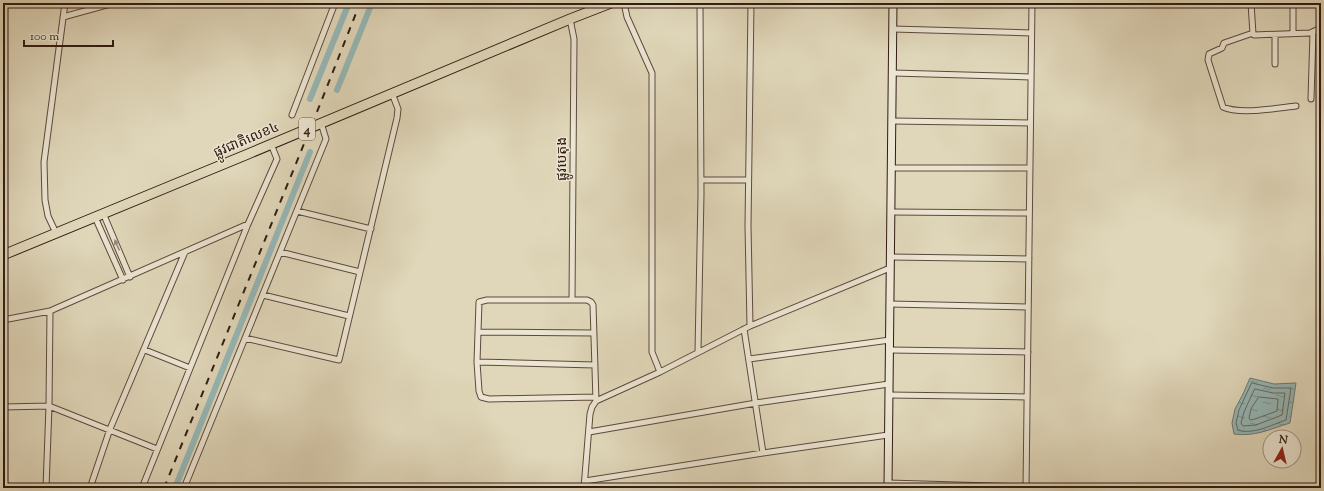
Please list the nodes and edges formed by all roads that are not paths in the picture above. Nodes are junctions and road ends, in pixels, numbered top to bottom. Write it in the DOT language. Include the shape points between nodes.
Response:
graph roads {
  1 [pos="65,3"];
  2 [pos="114,3"];
  3 [pos="335,3"];
  4 [pos="611,3"];
  5 [pos="624,3"];
  6 [pos="700,3"];
  7 [pos="751,3"];
  8 [pos="893,3"];
  9 [pos="1032,3"];
  10 [pos="1251,3"];
  11 [pos="1293,3"];
  12 [pos="63,17"];
  13 [pos="570,19"];
  14 [pos="1321,28"];
  15 [pos="893,29"];
  16 [pos="1031,32"];
  17 [pos="1253,32"];
  18 [pos="1313,32"];
  19 [pos="1293,33"];
  20 [pos="1274,35"];
  21 [pos="1275,64"];
  22 [pos="893,74"];
  23 [pos="1031,77"];
  24 [pos="392,94"];
  25 [pos="1312,99"];
  26 [pos="1296,106"];
  27 [pos="292,115"];
  28 [pos="892,121"];
  29 [pos="321,123"];
  30 [pos="1030,123"];
  31 [pos="271,144"];
  32 [pos="892,168"];
  33 [pos="1030,168"];
  34 [pos="701,180"];
  35 [pos="748,180"];
  36 [pos="297,211"];
  37 [pos="891,212"];
  38 [pos="1029,213"];
  39 [pos="99,215"];
  40 [pos="248,224"];
  41 [pos="371,229"];
  42 [pos="56,233"];
  43 [pos="185,252"];
  44 [pos="280,252"];
  45 [pos="3,255"];
  46 [pos="890,257"];
  47 [pos="1029,259"];
  48 [pos="890,268"];
  49 [pos="360,272"];
  50 [pos="130,277"];
  51 [pos="123,280"];
  52 [pos="263,295"];
  53 [pos="572,300"];
  54 [pos="890,304"];
  55 [pos="1028,307"];
  56 [pos="50,311"];
  57 [pos="349,316"];
  58 [pos="3,320"];
  59 [pos="750,326"];
  60 [pos="744,329"];
  61 [pos="478,332"];
  62 [pos="594,333"];
  63 [pos="245,338"];
  64 [pos="890,340"];
  65 [pos="145,350"];
  66 [pos="890,350"];
  67 [pos="698,352"];
  68 [pos="1028,352"];
  69 [pos="749,360"];
  70 [pos="477,362"];
  71 [pos="595,365"];
  72 [pos="190,368"];
  73 [pos="660,372"];
  74 [pos="889,384"];
  75 [pos="889,395"];
  76 [pos="1027,397"];
  77 [pos="596,399"];
  78 [pos="756,403"];
  79 [pos="50,406"];
  80 [pos="3,407"];
  81 [pos="110,429"];
  82 [pos="589,432"];
  83 [pos="888,435"];
  84 [pos="157,449"];
  85 [pos="764,452"];
  86 [pos="585,481"];
  87 [pos="888,485"];
  88 [pos="46,488"];
  89 [pos="90,488"];
  90 [pos="142,488"];
  91 [pos="184,488"];
  92 [pos="584,488"];
  93 [pos="1026,488"];
  1 -- 12 [label="street"];
  2 -- 12 [label="street"];
  3 -- 27 [label="street"];
  4 -- 13 [label="highway, ផ្លូវជាតិលេខ៤ / 4"];
  5 -- 73 [label="street" via="627,17 652,73 652,352"];
  6 -- 34 [label="street"];
  7 -- 35 [label="street"];
  8 -- 15 [label="street"];
  9 -- 16 [label="street"];
  10 -- 17 [label="street"];
  11 -- 19 [label="street"];
  12 -- 42 [label="street" via="44,162 45,200 48,216"];
  13 -- 24 [label="highway, ផ្លូវជាតិលេខ៤ / 4"];
  13 -- 53 [label="street, ផ្លូវបេតុង" via="574,39"];
  14 -- 18 [label="street"];
  15 -- 16 [label="street"];
  15 -- 22 [label="street"];
  16 -- 23 [label="street"];
  17 -- 20 [label="street" via="1254,35"];
  17 -- 26 [label="street" via="1224,43 1222,48 1209,54 1208,60 1223,107 1232,110 1261,110"];
  18 -- 19 [label="street"];
  18 -- 25 [label="street"];
  19 -- 20 [label="street"];
  20 -- 21 [label="street"];
  22 -- 23 [label="street"];
  22 -- 28 [label="street"];
  23 -- 30 [label="street"];
  24 -- 29 [label="highway, ផ្លូវជាតិលេខ៤ / 4"];
  24 -- 41 [label="street" via="398,109 397,118"];
  28 -- 30 [label="street"];
  28 -- 32 [label="street"];
  29 -- 31 [label="highway, ផ្លូវជាតិលេខ៤ / 4"];
  29 -- 36 [label="street" via="326,139"];
  30 -- 33 [label="street"];
  31 -- 39 [label="highway, ផ្លូវជាតិលេខ៤ / 4"];
  31 -- 40 [label="street" via="277,159"];
  32 -- 33 [label="street"];
  32 -- 37 [label="street"];
  33 -- 38 [label="street"];
  34 -- 35 [label="street"];
  34 -- 67 [label="street"];
  35 -- 59 [label="street"];
  36 -- 41 [label="street"];
  36 -- 44 [label="street"];
  37 -- 38 [label="street"];
  37 -- 46 [label="street"];
  38 -- 47 [label="street"];
  39 -- 42 [label="highway, ផ្លូវជាតិលេខ៤ / 4"];
  50 -- 39 [label="street, one-way"];
  39 -- 51 [label="street"];
  40 -- 43 [label="street"];
  40 -- 72 [label="street"];
  41 -- 49 [label="street"];
  42 -- 45 [label="highway, ផ្លូវជាតិលេខ៤ / 4"];
  43 -- 50 [label="street"];
  43 -- 65 [label="street"];
  44 -- 49 [label="street"];
  44 -- 52 [label="street"];
  46 -- 47 [label="street"];
  46 -- 48 [label="street"];
  47 -- 55 [label="street"];
  48 -- 54 [label="street"];
  48 -- 59 [label="street"];
  49 -- 57 [label="street"];
  50 -- 51 [label="street"];
  51 -- 56 [label="street"];
  52 -- 57 [label="street"];
  52 -- 63 [label="street"];
  53 -- 61 [label="street" via="479,302"];
  53 -- 62 [label="street" via="591,302"];
  54 -- 55 [label="street"];
  54 -- 64 [label="street"];
  55 -- 68 [label="street"];
  56 -- 58 [label="street"];
  56 -- 79 [label="street"];
  57 -- 63 [label="street" via="339,360"];
  59 -- 60 [label="street"];
  60 -- 67 [label="street"];
  60 -- 69 [label="street"];
  61 -- 62 [label="street"];
  61 -- 70 [label="street"];
  62 -- 71 [label="street"];
  63 -- 91 [label="street"];
  64 -- 66 [label="street"];
  64 -- 69 [label="street"];
  65 -- 72 [label="street"];
  65 -- 81 [label="street"];
  66 -- 68 [label="street"];
  66 -- 74 [label="street"];
  67 -- 73 [label="street"];
  68 -- 76 [label="street"];
  69 -- 78 [label="street"];
  70 -- 71 [label="street"];
  70 -- 77 [label="street" via="479,391 483,398"];
  71 -- 77 [label="street"];
  72 -- 84 [label="street"];
  73 -- 77 [label="street"];
  74 -- 75 [label="street"];
  74 -- 78 [label="street"];
  75 -- 76 [label="street"];
  75 -- 83 [label="street"];
  76 -- 93 [label="street"];
  77 -- 82 [label="street" via="590,414"];
  78 -- 82 [label="street"];
  78 -- 85 [label="street"];
  79 -- 80 [label="street"];
  79 -- 81 [label="street"];
  79 -- 88 [label="street"];
  81 -- 84 [label="street"];
  81 -- 89 [label="street"];
  82 -- 86 [label="street"];
  83 -- 85 [label="street"];
  83 -- 87 [label="street"];
  84 -- 90 [label="street"];
  85 -- 86 [label="street"];
  86 -- 92 [label="street"];
  87 -- 93 [label="street"];
}
